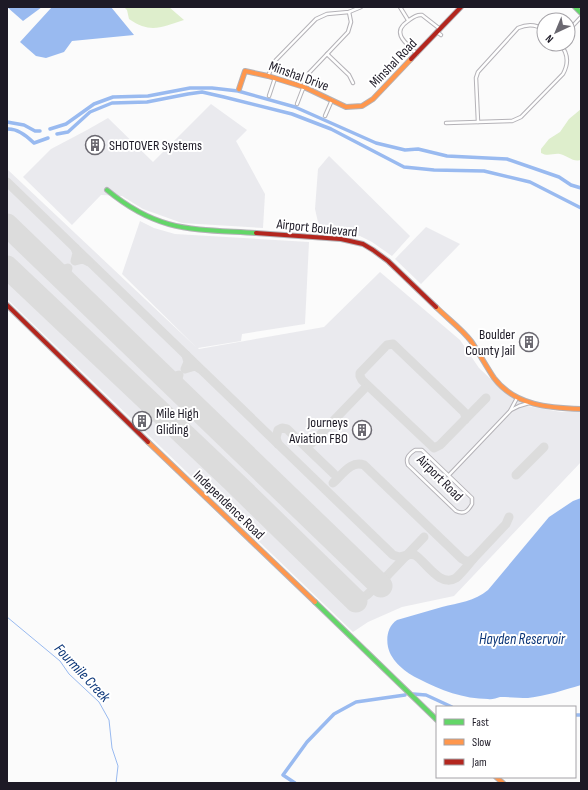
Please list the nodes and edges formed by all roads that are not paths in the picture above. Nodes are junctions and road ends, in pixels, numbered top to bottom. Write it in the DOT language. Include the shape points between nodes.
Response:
graph roads {
  1 [pos="361,7"];
  2 [pos="400,7"];
  3 [pos="461,7"];
  4 [pos="575,7"];
  5 [pos="349,12"];
  6 [pos="581,13"];
  7 [pos="408,20"];
  8 [pos="536,26"];
  9 [pos="439,30"];
  10 [pos="441,35"];
  11 [pos="565,52"];
  12 [pos="327,54"];
  13 [pos="416,54"];
  14 [pos="268,76"];
  15 [pos="275,78"];
  16 [pos="353,83"];
  17 [pos="304,87"];
  18 [pos="240,89"];
  19 [pos="269,96"];
  20 [pos="332,100"];
  21 [pos="297,104"];
  22 [pos="363,108"];
  23 [pos="325,116"];
  24 [pos="478,122"];
  25 [pos="446,123"];
  26 [pos="107,190"];
  27 [pos="7,305"];
  28 [pos="517,398"];
  29 [pos="529,403"];
  30 [pos="581,409"];
  31 [pos="510,411"];
  32 [pos="449,475"];
  33 [pos="436,719"];
  1 -- 5 [label="street"];
  2 -- 7 [label="street"];
  3 -- 9 [label="street, Minshal Road"];
  4 -- 6 [label="street"];
  5 -- 12 [label="street" via="351,22 348,32"];
  5 -- 14 [label="street" via="316,18 275,61"];
  7 -- 9 [label="street" via="422,13"];
  7 -- 13 [label="street" via="398,31"];
  8 -- 24 [label="street" via="518,28 480,68 476,78"];
  9 -- 10 [label="street"];
  9 -- 13 [label="street, Minshal Road"];
  11 -- 24 [label="street" via="567,59 563,74 521,117 512,121"];
  12 -- 16 [label="street" via="349,75"];
  12 -- 17 [label="street" via="309,73"];
  13 -- 22 [label="street, Minshal Road"];
  14 -- 15 [label="street, Minshal Drive"];
  14 -- 18 [label="street, Minshal Drive" via="245,71"];
  15 -- 17 [label="street, Minshal Drive"];
  15 -- 19 [label="street"];
  17 -- 20 [label="street, Minshal Drive"];
  17 -- 21 [label="street"];
  20 -- 22 [label="street, Minshal Drive" via="346,106"];
  20 -- 23 [label="street"];
  24 -- 25 [label="street"];
  26 -- 28 [label="street, Airport Boulevard" via="142,215 157,222 182,228 343,239 371,248 403,275 470,340 495,379"];
  27 -- 33 [label="street, Independence Road"];
  28 -- 29 [label="street"];
  28 -- 31 [label="street, Airport Road"];
  29 -- 30 [label="street" via="553,408"];
  29 -- 31 [label="street, Airport Road"];
  31 -- 32 [label="street, Airport Road"];
  32 -- 32 [label="street, Airport Road" via="472,498 472,504 466,512 456,511 408,465 407,457 415,450 422,450"];
}
